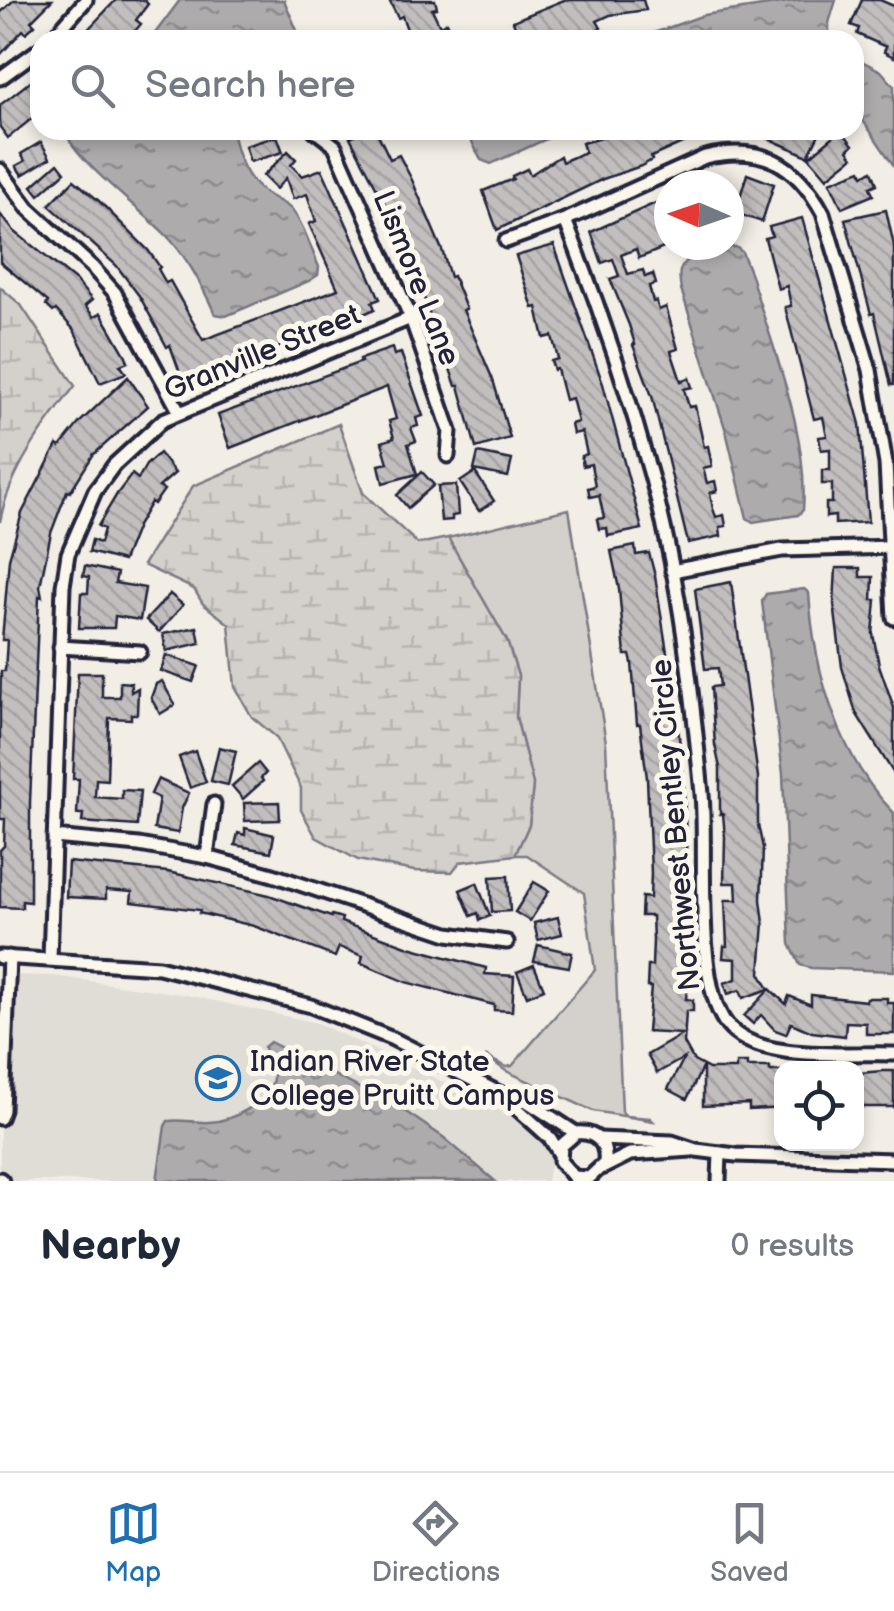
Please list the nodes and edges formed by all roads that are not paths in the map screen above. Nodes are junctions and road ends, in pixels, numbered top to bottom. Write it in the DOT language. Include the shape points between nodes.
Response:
graph roads {
  1 [pos="86,0"];
  2 [pos="60,30"];
  3 [pos="30,57"];
  4 [pos="0,78"];
  5 [pos="327,140"];
  6 [pos="0,170"];
  7 [pos="565,220"];
  8 [pos="506,241"];
  9 [pos="411,318"];
  10 [pos="179,411"];
  11 [pos="448,456"];
  12 [pos="892,547"];
  13 [pos="672,571"];
  14 [pos="894,618"];
  15 [pos="60,647"];
  16 [pos="140,652"];
  17 [pos="214,804"];
  18 [pos="54,837"];
  19 [pos="207,857"];
  20 [pos="507,942"];
  21 [pos="4,957"];
  22 [pos="50,959"];
  23 [pos="728,1026"];
  24 [pos="715,1037"];
  25 [pos="3,1052"];
  26 [pos="894,1054"];
  27 [pos="501,1094"];
  28 [pos="0,1118"];
  29 [pos="576,1133"];
  30 [pos="598,1139"];
  31 [pos="696,1150"];
  32 [pos="559,1153"];
  33 [pos="720,1153"];
  34 [pos="894,1160"];
  35 [pos="601,1170"];
  36 [pos="562,1174"];
  37 [pos="588,1179"];
  38 [pos="718,1181"];
  1 -- 2 [label="street"];
  3 -- 4 [label="street"];
  5 -- 9 [label="street, Lismore Lane"];
  6 -- 10 [label="street" via="28,208 115,293"];
  7 -- 8 [label="street"];
  7 -- 12 [label="street" via="705,156 754,154 800,177 823,213 870,370"];
  7 -- 13 [label="street, Northwest Bentley Circle" via="648,463"];
  9 -- 10 [label="street, Granville Street"];
  9 -- 11 [label="street, Lismore Lane" via="450,430"];
  10 -- 15 [label="street, Granville Street" via="137,442 95,491 68,554"];
  12 -- 13 [label="street" via="782,550"];
  12 -- 14 [label="street"];
  13 -- 23 [label="street, Northwest Bentley Circle" via="705,824 707,973"];
  15 -- 16 [label="street"];
  15 -- 18 [label="street, Granville Street"];
  17 -- 19 [label="street"];
  18 -- 19 [label="street"];
  18 -- 22 [label="street, Granville Street"];
  19 -- 20 [label="street" via="448,934"];
  21 -- 22 [label="street"];
  21 -- 25 [label="street"];
  22 -- 27 [label="street" via="159,967 311,1006"];
  23 -- 24 [label="street"];
  23 -- 26 [label="street, Northwest Bentley Circle" via="780,1051"];
  25 -- 28 [label="street"];
  27 -- 29 [label="street" via="520,1096"];
  27 -- 32 [label="street"];
  29 -- 30 [label="street"];
  29 -- 32 [label="street"];
  30 -- 31 [label="street" via="646,1138"];
  30 -- 35 [label="street" via="606,1155"];
  31 -- 33 [label="street"];
  31 -- 35 [label="street" via="630,1154"];
  32 -- 36 [label="street"];
  33 -- 34 [label="street"];
  33 -- 38 [label="street"];
  35 -- 37 [label="street"];
  36 -- 37 [label="street"];
}
